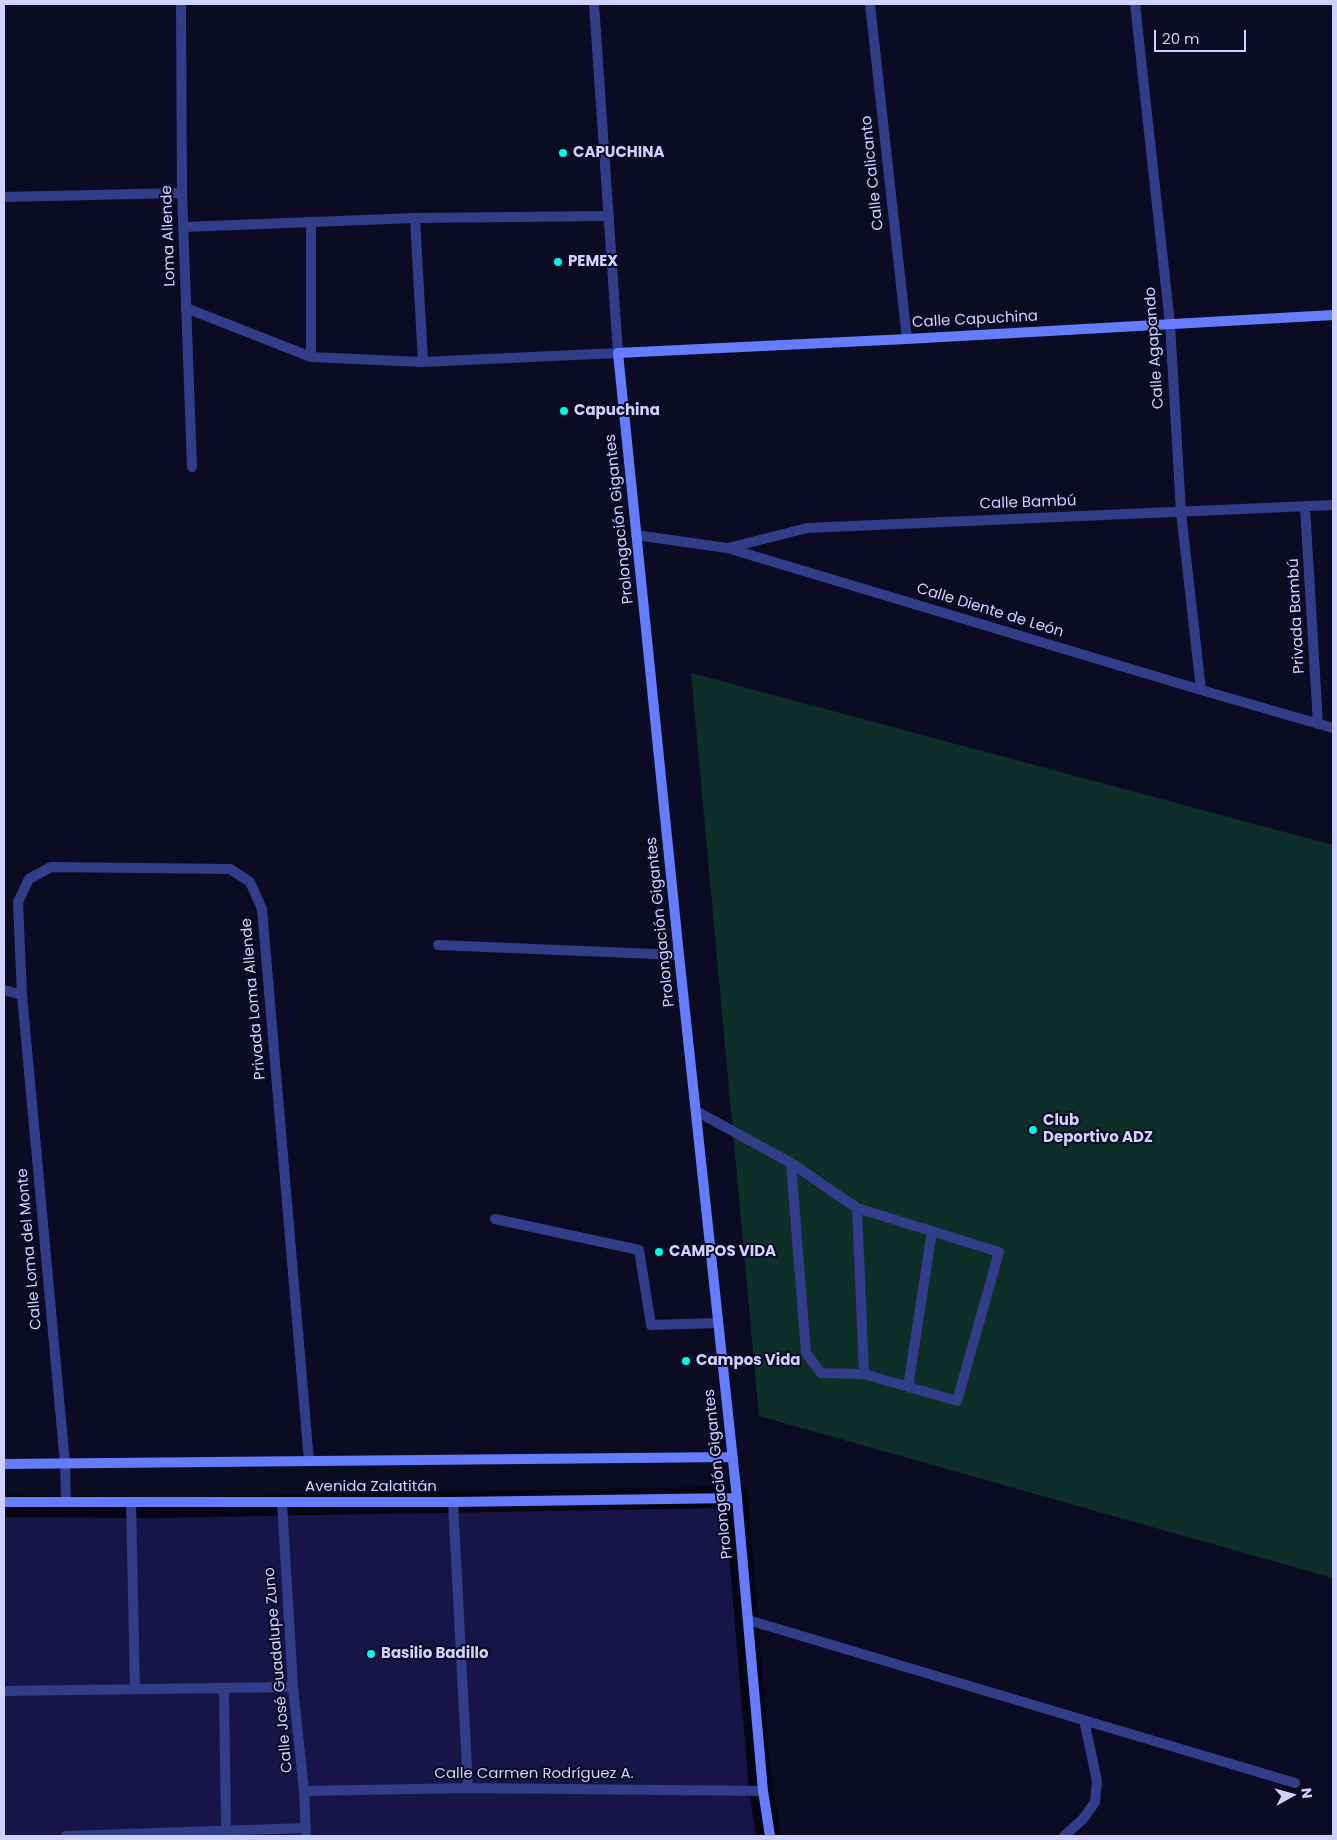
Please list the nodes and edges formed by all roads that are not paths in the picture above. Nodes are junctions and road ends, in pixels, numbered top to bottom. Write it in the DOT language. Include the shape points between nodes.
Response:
graph roads {
  1 [pos="181,4"];
  2 [pos="594,4"];
  3 [pos="870,4"];
  4 [pos="1136,4"];
  5 [pos="182,193"];
  6 [pos="4,197"];
  7 [pos="609,216"];
  8 [pos="416,218"];
  9 [pos="311,222"];
  10 [pos="184,227"];
  11 [pos="186,308"];
  12 [pos="1333,315"];
  13 [pos="1170,324"];
  14 [pos="907,339"];
  15 [pos="618,352"];
  16 [pos="311,357"];
  17 [pos="423,362"];
  18 [pos="192,467"];
  19 [pos="1333,505"];
  20 [pos="1305,506"];
  21 [pos="1180,512"];
  22 [pos="636,535"];
  23 [pos="727,548"];
  24 [pos="1201,690"];
  25 [pos="1318,724"];
  26 [pos="1333,728"];
  27 [pos="438,945"];
  28 [pos="679,955"];
  29 [pos="4,990"];
  30 [pos="22,994"];
  31 [pos="696,1111"];
  32 [pos="791,1163"];
  33 [pos="856,1208"];
  34 [pos="495,1218"];
  35 [pos="932,1231"];
  36 [pos="718,1323"];
  37 [pos="864,1374"];
  38 [pos="908,1387"];
  39 [pos="733,1457"];
  40 [pos="309,1461"];
  41 [pos="65,1463"];
  42 [pos="4,1464"];
  43 [pos="737,1498"];
  44 [pos="4,1502"];
  45 [pos="66,1502"];
  46 [pos="131,1502"];
  47 [pos="282,1502"];
  48 [pos="453,1502"];
  49 [pos="748,1620"];
  50 [pos="293,1687"];
  51 [pos="224,1688"];
  52 [pos="135,1689"];
  53 [pos="4,1690"];
  54 [pos="1084,1720"];
  55 [pos="1295,1783"];
  56 [pos="468,1788"];
  57 [pos="304,1791"];
  58 [pos="763,1791"];
  59 [pos="226,1831"];
  60 [pos="306,1832"];
  61 [pos="66,1836"];
  62 [pos="770,1836"];
  63 [pos="1064,1836"];
  1 -- 5 [label="street, Loma Allende"];
  2 -- 7 [label="street, Prolongación Gigantes"];
  3 -- 14 [label="street, Calle Calicanto"];
  4 -- 13 [label="street, Calle Agapando"];
  5 -- 6 [label="street"];
  5 -- 10 [label="street, Loma Allende"];
  7 -- 8 [label="street"];
  7 -- 15 [label="street, Prolongación Gigantes"];
  8 -- 9 [label="street"];
  8 -- 17 [label="street"];
  9 -- 10 [label="street"];
  9 -- 16 [label="street"];
  10 -- 11 [label="street, Loma Allende"];
  11 -- 16 [label="street"];
  11 -- 18 [label="street, Loma Allende"];
  12 -- 13 [label="street, Calle Capuchina"];
  13 -- 14 [label="street, Calle Capuchina"];
  13 -- 21 [label="street, Calle Agapando"];
  14 -- 15 [label="street, Calle Capuchina"];
  15 -- 17 [label="street"];
  15 -- 22 [label="street, Prolongación Gigantes"];
  16 -- 17 [label="street"];
  19 -- 20 [label="street, Calle Bambú"];
  20 -- 21 [label="street, Calle Bambú"];
  20 -- 25 [label="street, Privada Bambú"];
  21 -- 23 [label="street, Calle Bambú" via="807,528"];
  21 -- 24 [label="street, Calle Agapando"];
  22 -- 23 [label="street, Calle Diente de León"];
  22 -- 28 [label="street, Prolongación Gigantes"];
  23 -- 24 [label="street, Calle Diente de León"];
  24 -- 25 [label="street, Calle Diente de León"];
  25 -- 26 [label="street, Calle Diente de León"];
  27 -- 28 [label="street"];
  28 -- 31 [label="street, Prolongación Gigantes"];
  29 -- 30 [label="street"];
  30 -- 40 [label="street, Privada Loma Allende" via="18,902 29,879 51,867 230,870 250,882 262,909"];
  30 -- 41 [label="street, Calle Loma del Monte"];
  31 -- 32 [label="street"];
  31 -- 36 [label="street, Prolongación Gigantes"];
  32 -- 33 [label="street"];
  32 -- 37 [label="street" via="806,1353 821,1373"];
  33 -- 35 [label="street"];
  33 -- 37 [label="street"];
  34 -- 36 [label="street" via="640,1250 651,1325"];
  35 -- 38 [label="street"];
  35 -- 38 [label="street" via="999,1252 957,1401"];
  36 -- 39 [label="street, Prolongación Gigantes"];
  37 -- 38 [label="street"];
  39 -- 40 [label="street, Avenida Zalatitán"];
  39 -- 43 [label="street, Prolongación Gigantes"];
  40 -- 41 [label="street, Avenida Zalatitán"];
  41 -- 42 [label="street, Avenida Zalatitán"];
  41 -- 45 [label="street, Calle Loma del Monte"];
  43 -- 48 [label="street, Avenida Zalatitán"];
  43 -- 49 [label="street, Prolongación Gigantes"];
  44 -- 45 [label="street, Avenida Zalatitán"];
  45 -- 46 [label="street, Avenida Zalatitán"];
  46 -- 47 [label="street, Avenida Zalatitán"];
  46 -- 52 [label="street"];
  47 -- 48 [label="street, Avenida Zalatitán"];
  47 -- 50 [label="street, Calle José Guadalupe Zuno"];
  48 -- 56 [label="street"];
  49 -- 54 [label="street"];
  49 -- 58 [label="street, Prolongación Gigantes"];
  50 -- 51 [label="street"];
  50 -- 57 [label="street, Calle José Guadalupe Zuno"];
  51 -- 52 [label="street"];
  51 -- 59 [label="street"];
  52 -- 53 [label="street"];
  54 -- 55 [label="street"];
  54 -- 63 [label="street" via="1097,1781 1094,1802 1083,1819"];
  56 -- 57 [label="street, Calle Carmen Rodríguez A."];
  56 -- 58 [label="street, Calle Carmen Rodríguez A."];
  57 -- 60 [label="street, Calle José Guadalupe Zuno"];
  58 -- 62 [label="street, Prolongación Gigantes"];
  59 -- 60 [label="street"];
  59 -- 61 [label="street"];
}
